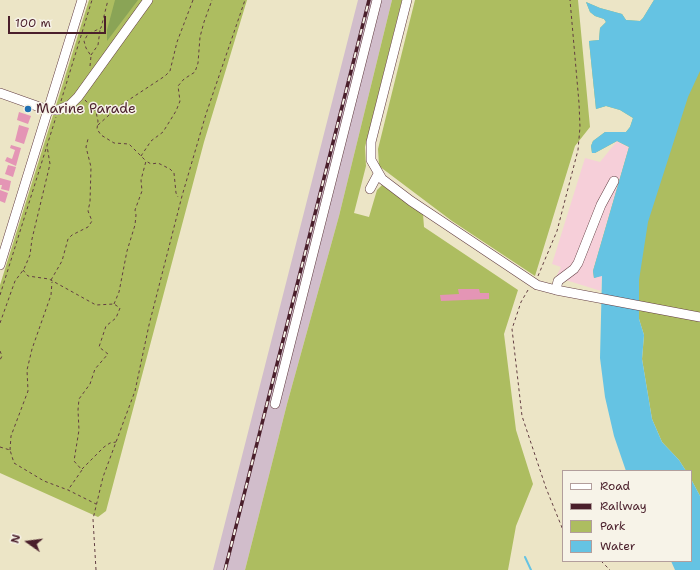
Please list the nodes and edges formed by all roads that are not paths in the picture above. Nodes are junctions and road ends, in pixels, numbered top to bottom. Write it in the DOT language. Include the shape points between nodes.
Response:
graph roads {
  1 [pos="82,0"];
  2 [pos="148,0"];
  3 [pos="377,0"];
  4 [pos="407,0"];
  5 [pos="0,93"];
  6 [pos="48,110"];
  7 [pos="378,174"];
  8 [pos="614,181"];
  9 [pos="370,189"];
  10 [pos="1,259"];
  11 [pos="556,290"];
  12 [pos="700,317"];
  13 [pos="275,404"];
  1 -- 6 [label="street"];
  2 -- 6 [label="street" via="80,94 70,105"];
  3 -- 13 [label="street"];
  4 -- 7 [label="street" via="370,142 371,160"];
  5 -- 6 [label="street"];
  6 -- 10 [label="street"];
  7 -- 9 [label="street"];
  7 -- 11 [label="street" via="411,201 532,282"];
  8 -- 11 [label="street" via="601,205 578,263 558,281"];
  11 -- 12 [label="street"];
}
